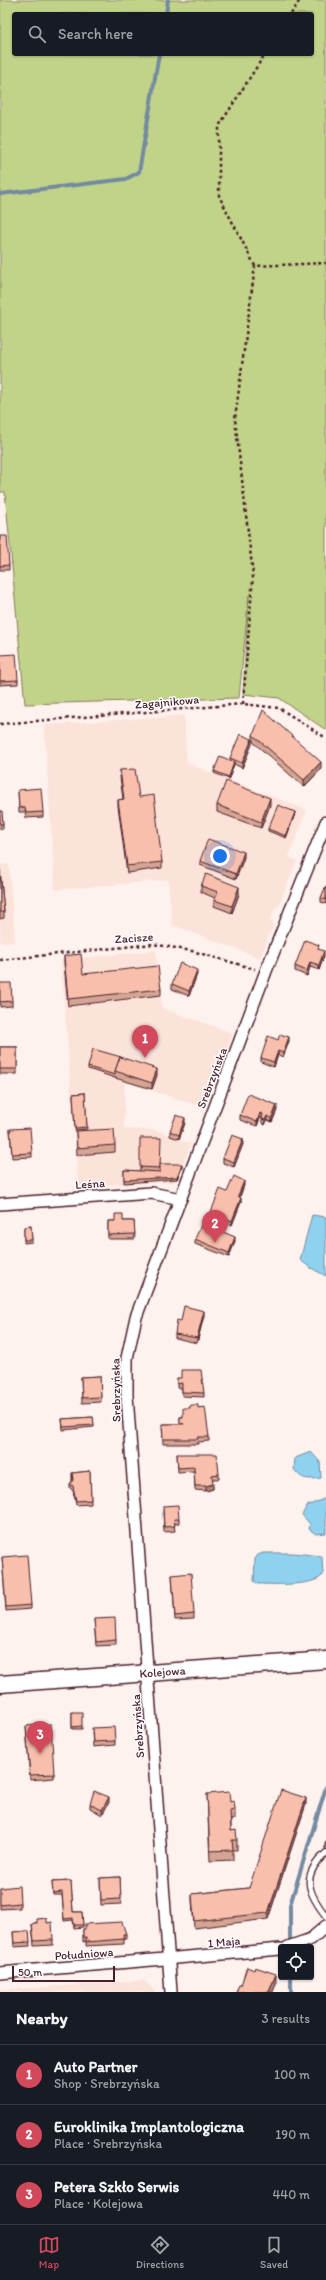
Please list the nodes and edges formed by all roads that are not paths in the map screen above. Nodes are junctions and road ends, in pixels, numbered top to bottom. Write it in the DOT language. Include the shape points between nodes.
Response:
graph roads {
  1 [pos="326,822"];
  2 [pos="180,1199"];
  3 [pos="0,1204"];
  4 [pos="326,1660"];
  5 [pos="147,1673"];
  6 [pos="0,1684"];
  7 [pos="326,1853"];
  8 [pos="326,1916"];
  9 [pos="326,1926"];
  10 [pos="297,1944"];
  11 [pos="278,1949"];
  12 [pos="169,1960"];
  13 [pos="0,1973"];
  14 [pos="171,1992"];
  1 -- 2 [label="street, Srebrzyńska" via="266,971"];
  2 -- 3 [label="street, Leśna" via="151,1193"];
  2 -- 5 [label="street, Srebrzyńska" via="136,1317 127,1358 127,1396"];
  4 -- 5 [label="street, Kolejowa"];
  5 -- 6 [label="street, Kolejowa"];
  5 -- 12 [label="street, Srebrzyńska"];
  7 -- 8 [label="lane" via="314,1866 309,1882 317,1904"];
  9 -- 10 [label="street" via="311,1939"];
  11 -- 12 [label="street, 1 Maja"];
  12 -- 13 [label="street, Południowa"];
  12 -- 14 [label="street, Srebrzyńska"];
}
